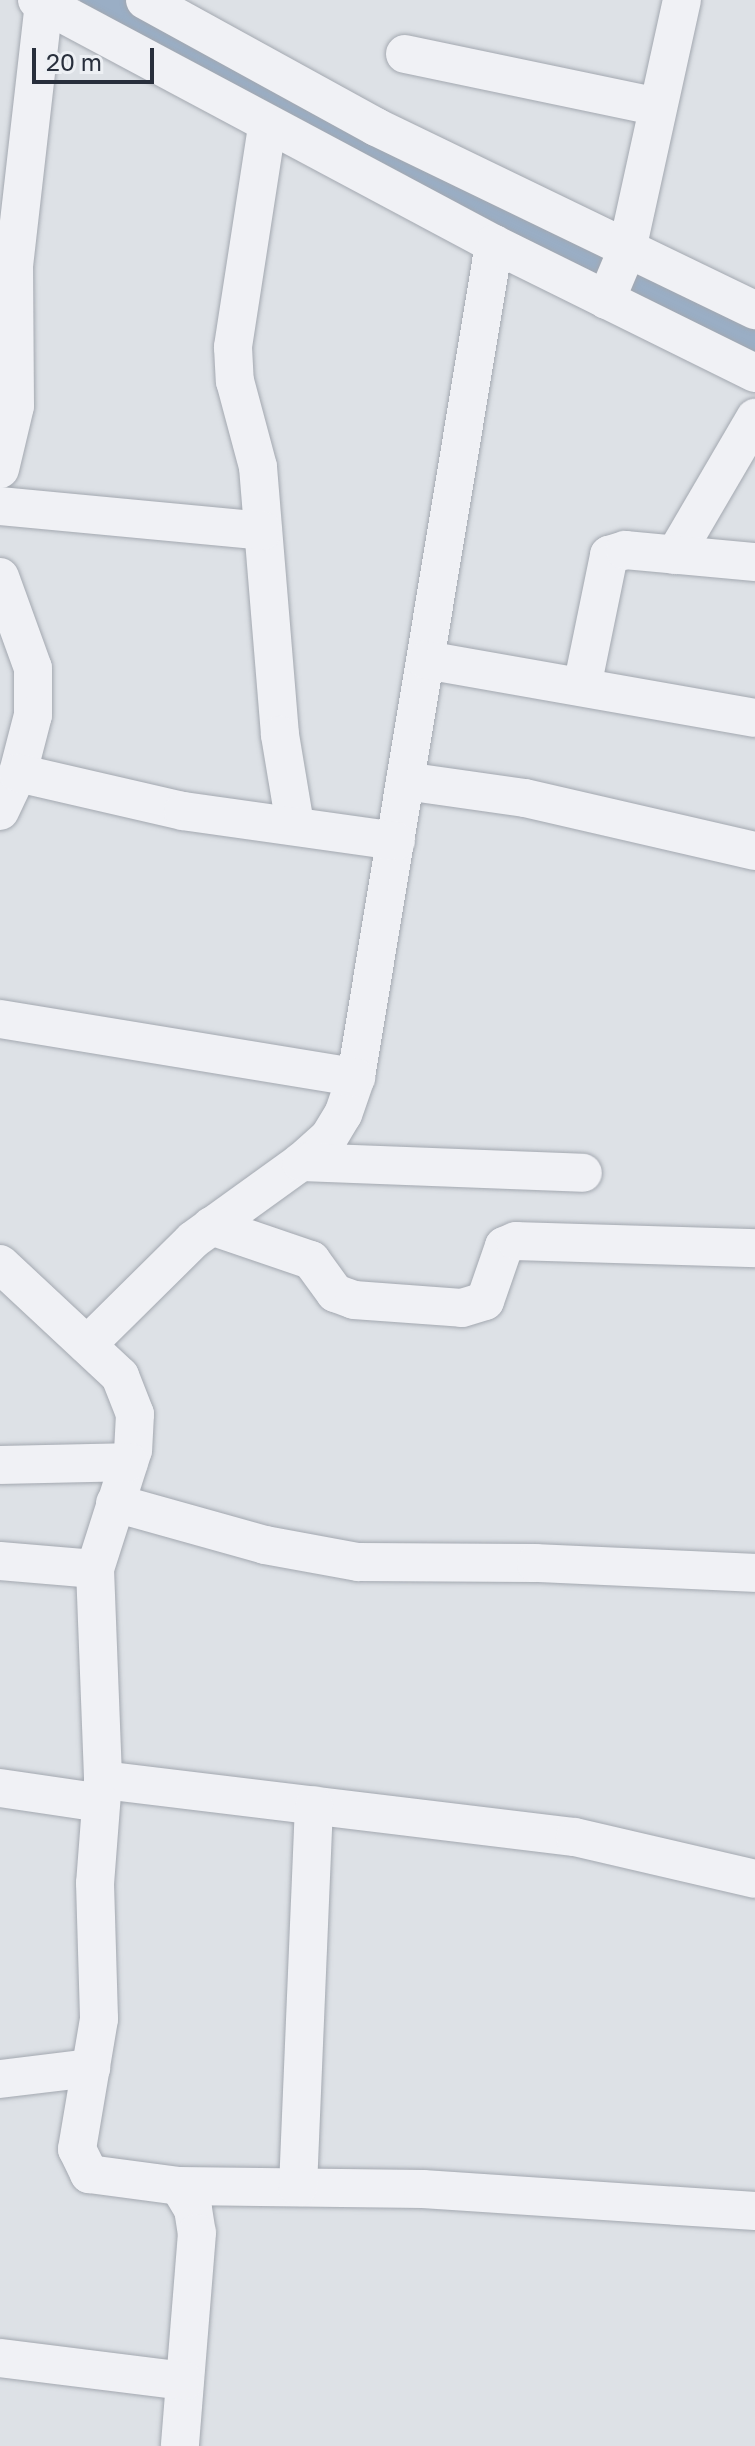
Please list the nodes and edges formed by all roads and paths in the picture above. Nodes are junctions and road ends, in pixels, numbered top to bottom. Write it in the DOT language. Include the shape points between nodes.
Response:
graph roads {
  1 [pos="145,0"];
  2 [pos="682,0"];
  3 [pos="40,2"];
  4 [pos="405,54"];
  5 [pos="658,107"];
  6 [pos="267,127"];
  7 [pos="494,244"];
  8 [pos="616,275"];
  9 [pos="755,310"];
  10 [pos="755,373"];
  11 [pos="755,418"];
  12 [pos="0,469"];
  13 [pos="0,506"];
  14 [pos="263,531"];
  15 [pos="675,555"];
  16 [pos="755,562"];
  17 [pos="0,577"];
  18 [pos="426,660"];
  19 [pos="582,687"];
  20 [pos="755,718"];
  21 [pos="18,773"];
  22 [pos="405,781"];
  23 [pos="0,811"];
  24 [pos="295,825"];
  25 [pos="396,841"];
  26 [pos="755,851"];
  27 [pos="0,1019"];
  28 [pos="356,1077"];
  29 [pos="301,1162"];
  30 [pos="583,1173"];
  31 [pos="211,1226"];
  32 [pos="755,1248"];
  33 [pos="0,1264"];
  34 [pos="87,1345"];
  35 [pos="129,1462"];
  36 [pos="0,1465"];
  37 [pos="115,1503"];
  38 [pos="0,1561"];
  39 [pos="95,1569"];
  40 [pos="755,1573"];
  41 [pos="0,1788"];
  42 [pos="102,1791"];
  43 [pos="314,1805"];
  44 [pos="755,1879"];
  45 [pos="91,2068"];
  46 [pos="0,2079"];
  47 [pos="179,2186"];
  48 [pos="298,2187"];
  49 [pos="755,2211"];
  50 [pos="0,2358"];
  51 [pos="185,2381"];
  52 [pos="180,2446"];
  1 -- 8 [label="street" via="376,127"];
  2 -- 5 [label="street"];
  3 -- 6 [label="street"];
  3 -- 12 [label="street" via="14,266 15,406"];
  4 -- 5 [label="street"];
  5 -- 8 [label="street"];
  6 -- 7 [label="street"];
  6 -- 14 [label="street" via="233,347 235,381 258,467"];
  7 -- 8 [label="street"];
  7 -- 18 [label="street"];
  8 -- 9 [label="street"];
  8 -- 10 [label="street"];
  11 -- 15 [label="street"];
  13 -- 14 [label="street"];
  14 -- 24 [label="street" via="280,735"];
  15 -- 16 [label="street"];
  15 -- 19 [label="street" via="625,550 609,555"];
  17 -- 21 [label="street" via="33,668 33,715"];
  18 -- 19 [label="street"];
  18 -- 22 [label="street"];
  19 -- 20 [label="street"];
  21 -- 23 [label="street"];
  21 -- 24 [label="street" via="117,798"];
  22 -- 25 [label="street"];
  22 -- 26 [label="street" via="525,798"];
  24 -- 25 [label="street"];
  25 -- 28 [label="street"];
  27 -- 28 [label="street"];
  28 -- 29 [label="street" via="329,1137"];
  29 -- 30 [label="street"];
  29 -- 31 [label="street"];
  31 -- 32 [label="street" via="311,1260 335,1293 354,1300 462,1308 485,1301 504,1246 516,1241"];
  31 -- 34 [label="street"];
  33 -- 34 [label="street"];
  34 -- 35 [label="street" via="120,1376 129,1394 135,1414"];
  35 -- 36 [label="street"];
  35 -- 37 [label="street"];
  37 -- 39 [label="street"];
  37 -- 40 [label="street" via="265,1545 358,1562"];
  38 -- 39 [label="street"];
  39 -- 42 [label="street"];
  41 -- 42 [label="street"];
  42 -- 43 [label="street"];
  42 -- 45 [label="street" via="95,1883 99,2019"];
  43 -- 44 [label="street" via="575,1837"];
  43 -- 48 [label="street"];
  45 -- 46 [label="street"];
  45 -- 47 [label="street" via="77,2149 80,2164 102,2179"];
  47 -- 48 [label="street"];
  47 -- 51 [label="street" via="193,2209 197,2233"];
  48 -- 49 [label="street" via="423,2189"];
  50 -- 51 [label="street"];
  51 -- 52 [label="street"];
}
